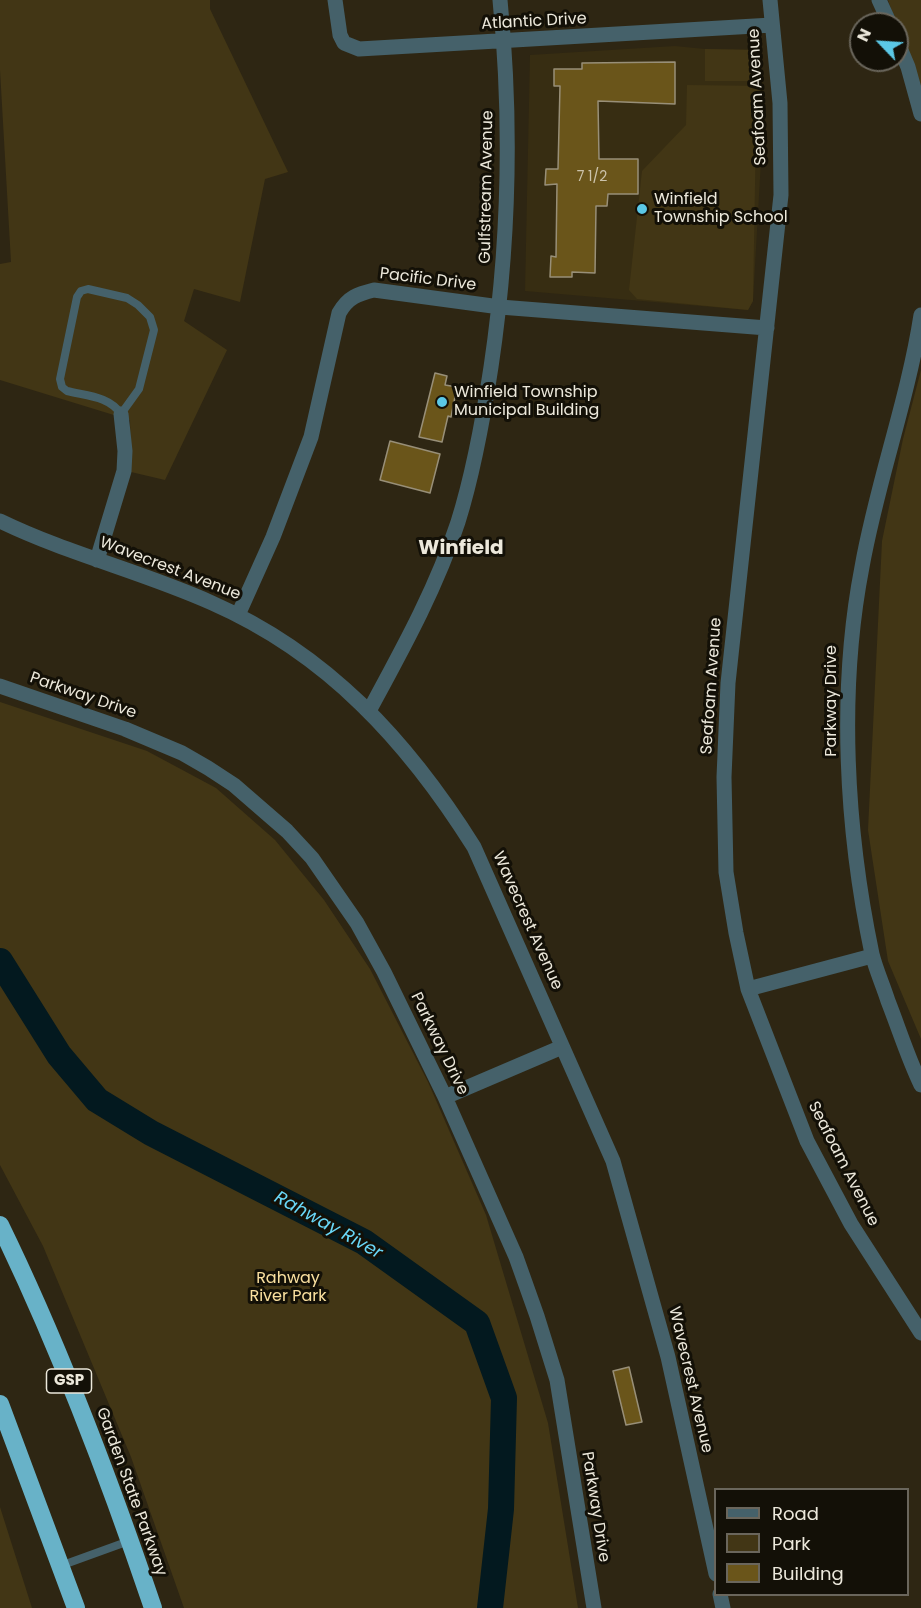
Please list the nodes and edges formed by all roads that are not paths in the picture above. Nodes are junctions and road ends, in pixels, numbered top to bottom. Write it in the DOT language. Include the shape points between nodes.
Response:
graph roads {
  1 [pos="335,0"];
  2 [pos="500,0"];
  3 [pos="770,0"];
  4 [pos="772,25"];
  5 [pos="504,42"];
  6 [pos="909,71"];
  7 [pos="921,114"];
  8 [pos="500,307"];
  9 [pos="921,315"];
  10 [pos="767,328"];
  11 [pos="121,414"];
  12 [pos="0,521"];
  13 [pos="97,560"];
  14 [pos="238,615"];
  15 [pos="0,686"];
  16 [pos="369,711"];
  17 [pos="873,956"];
  18 [pos="748,989"];
  19 [pos="562,1047"];
  20 [pos="921,1085"];
  21 [pos="445,1097"];
  22 [pos="0,1225"];
  23 [pos="921,1332"];
  24 [pos="0,1404"];
  25 [pos="129,1541"];
  26 [pos="60,1565"];
  27 [pos="714,1565"];
  28 [pos="70,1608"];
  29 [pos="76,1608"];
  30 [pos="153,1608"];
  31 [pos="594,1608"];
  1 -- 5 [label="street, Atlantic Drive" via="340,35 344,43 359,49"];
  2 -- 5 [label="street, Gulfstream Avenue"];
  3 -- 4 [label="street, Seafoam Avenue"];
  4 -- 5 [label="street, Atlantic Drive"];
  4 -- 10 [label="street, Seafoam Avenue" via="780,103 781,195"];
  5 -- 8 [label="street, Gulfstream Avenue" via="507,210"];
  6 -- 7 [label="street"];
  8 -- 10 [label="street, Pacific Drive"];
  8 -- 14 [label="street, Pacific Drive" via="374,290 345,302 335,328 311,437"];
  8 -- 16 [label="street, Gulfstream Avenue" via="482,427 457,523 414,629"];
  9 -- 17 [label="street, Parkway Drive" via="876,500 851,634 848,726 852,819"];
  10 -- 18 [label="street, Seafoam Avenue" via="728,683 724,777 726,872"];
  11 -- 11 [label="lane" via="114,404 62,387 60,379 81,291 88,289 127,298 150,317 154,330 140,389"];
  11 -- 13 [label="street" via="124,471"];
  12 -- 13 [label="street, Wavecrest Avenue"];
  13 -- 14 [label="street, Wavecrest Avenue"];
  14 -- 16 [label="street, Wavecrest Avenue" via="315,663"];
  15 -- 21 [label="street, Parkway Drive" via="182,753 234,786 287,831 312,858 357,923"];
  16 -- 19 [label="street, Wavecrest Avenue" via="418,765 474,847"];
  17 -- 18 [label="street"];
  17 -- 20 [label="street, Parkway Drive"];
  18 -- 23 [label="street, Seafoam Avenue" via="807,1141 851,1224"];
  19 -- 21 [label="street"];
  19 -- 27 [label="street, Wavecrest Avenue" via="613,1161 668,1357"];
  21 -- 31 [label="street, Parkway Drive" via="516,1257 556,1380"];
  22 -- 25 [label="highway, Garden State Parkway / GSP" via="65,1369"];
  24 -- 26 [label="highway"];
  25 -- 26 [label="lane"];
  25 -- 30 [label="highway, Garden State Parkway / GSP"];
  26 -- 28 [label="lane"];
  26 -- 29 [label="highway"];
}
